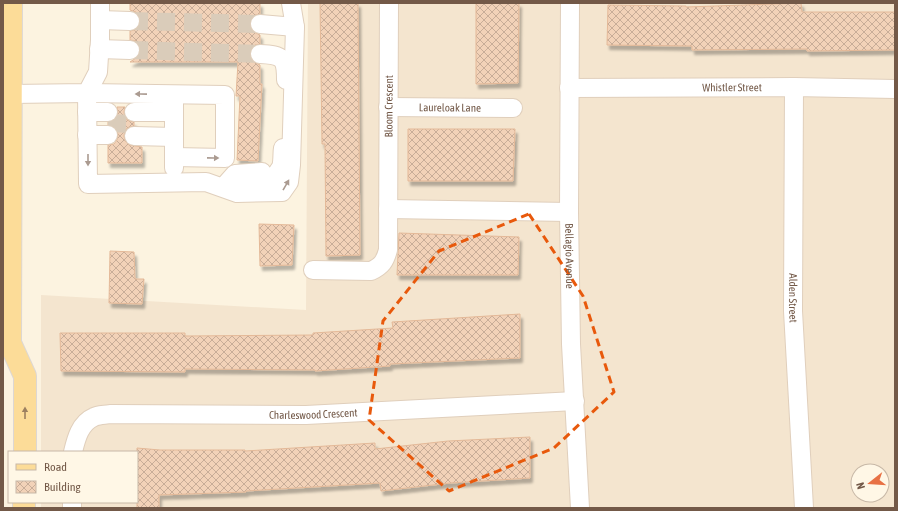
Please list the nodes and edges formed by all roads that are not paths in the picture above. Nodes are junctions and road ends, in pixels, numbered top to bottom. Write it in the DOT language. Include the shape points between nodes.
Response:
graph roads {
  1 [pos="11,3"];
  2 [pos="291,3"];
  3 [pos="389,3"];
  4 [pos="570,3"];
  5 [pos="100,11"];
  6 [pos="130,21"];
  7 [pos="260,24"];
  8 [pos="295,27"];
  9 [pos="99,49"];
  10 [pos="130,50"];
  11 [pos="260,54"];
  12 [pos="794,87"];
  13 [pos="569,88"];
  14 [pos="895,89"];
  15 [pos="87,93"];
  16 [pos="11,94"];
  17 [pos="388,107"];
  18 [pos="513,108"];
  19 [pos="174,117"];
  20 [pos="87,124"];
  21 [pos="174,157"];
  22 [pos="206,182"];
  23 [pos="174,183"];
  24 [pos="388,209"];
  25 [pos="568,212"];
  26 [pos="313,270"];
  27 [pos="6,350"];
  28 [pos="575,401"];
  29 [pos="25,451"];
  30 [pos="73,451"];
  31 [pos="580,508"];
  32 [pos="804,508"];
  1 -- 16 [label="main road"];
  2 -- 8 [label="street"];
  3 -- 17 [label="street, Bloom Crescent"];
  4 -- 13 [label="street, Bellagio Avenue"];
  5 -- 6 [label="street"];
  5 -- 9 [label="street"];
  7 -- 8 [label="street"];
  22 -- 8 [label="street, one-way" via="237,193 282,192 289,182"];
  9 -- 10 [label="street"];
  9 -- 15 [label="street" via="98,72"];
  11 -- 22 [label="street" via="280,57 285,62 287,95 281,166 263,183"];
  12 -- 13 [label="street, Whistler Street"];
  12 -- 14 [label="street, Whistler Street"];
  12 -- 32 [label="street, Alden Street" via="793,311"];
  13 -- 25 [label="street, Bellagio Avenue"];
  15 -- 16 [label="street"];
  19 -- 15 [label="street, one-way"];
  15 -- 20 [label="street"];
  16 -- 27 [label="main road"];
  17 -- 18 [label="street, Laureloak Lane"];
  17 -- 24 [label="street, Bloom Crescent"];
  19 -- 19 [label="street" via="134,124"];
  19 -- 21 [label="street"];
  21 -- 19 [label="street, one-way" via="225,158 226,95"];
  20 -- 20 [label="street" via="108,124"];
  20 -- 23 [label="street, one-way" via="88,184"];
  21 -- 23 [label="street"];
  22 -- 23 [label="street"];
  24 -- 25 [label="street"];
  24 -- 26 [label="street, Bloom Crescent" via="388,250 385,261 379,268 371,271"];
  25 -- 28 [label="street, Bellagio Avenue"];
  29 -- 27 [label="main road, one-way" via="25,376"];
  28 -- 30 [label="street, Charleswood Crescent" via="306,415 110,414 94,417 84,425 76,436"];
  28 -- 31 [label="street, Bellagio Avenue"];
}
